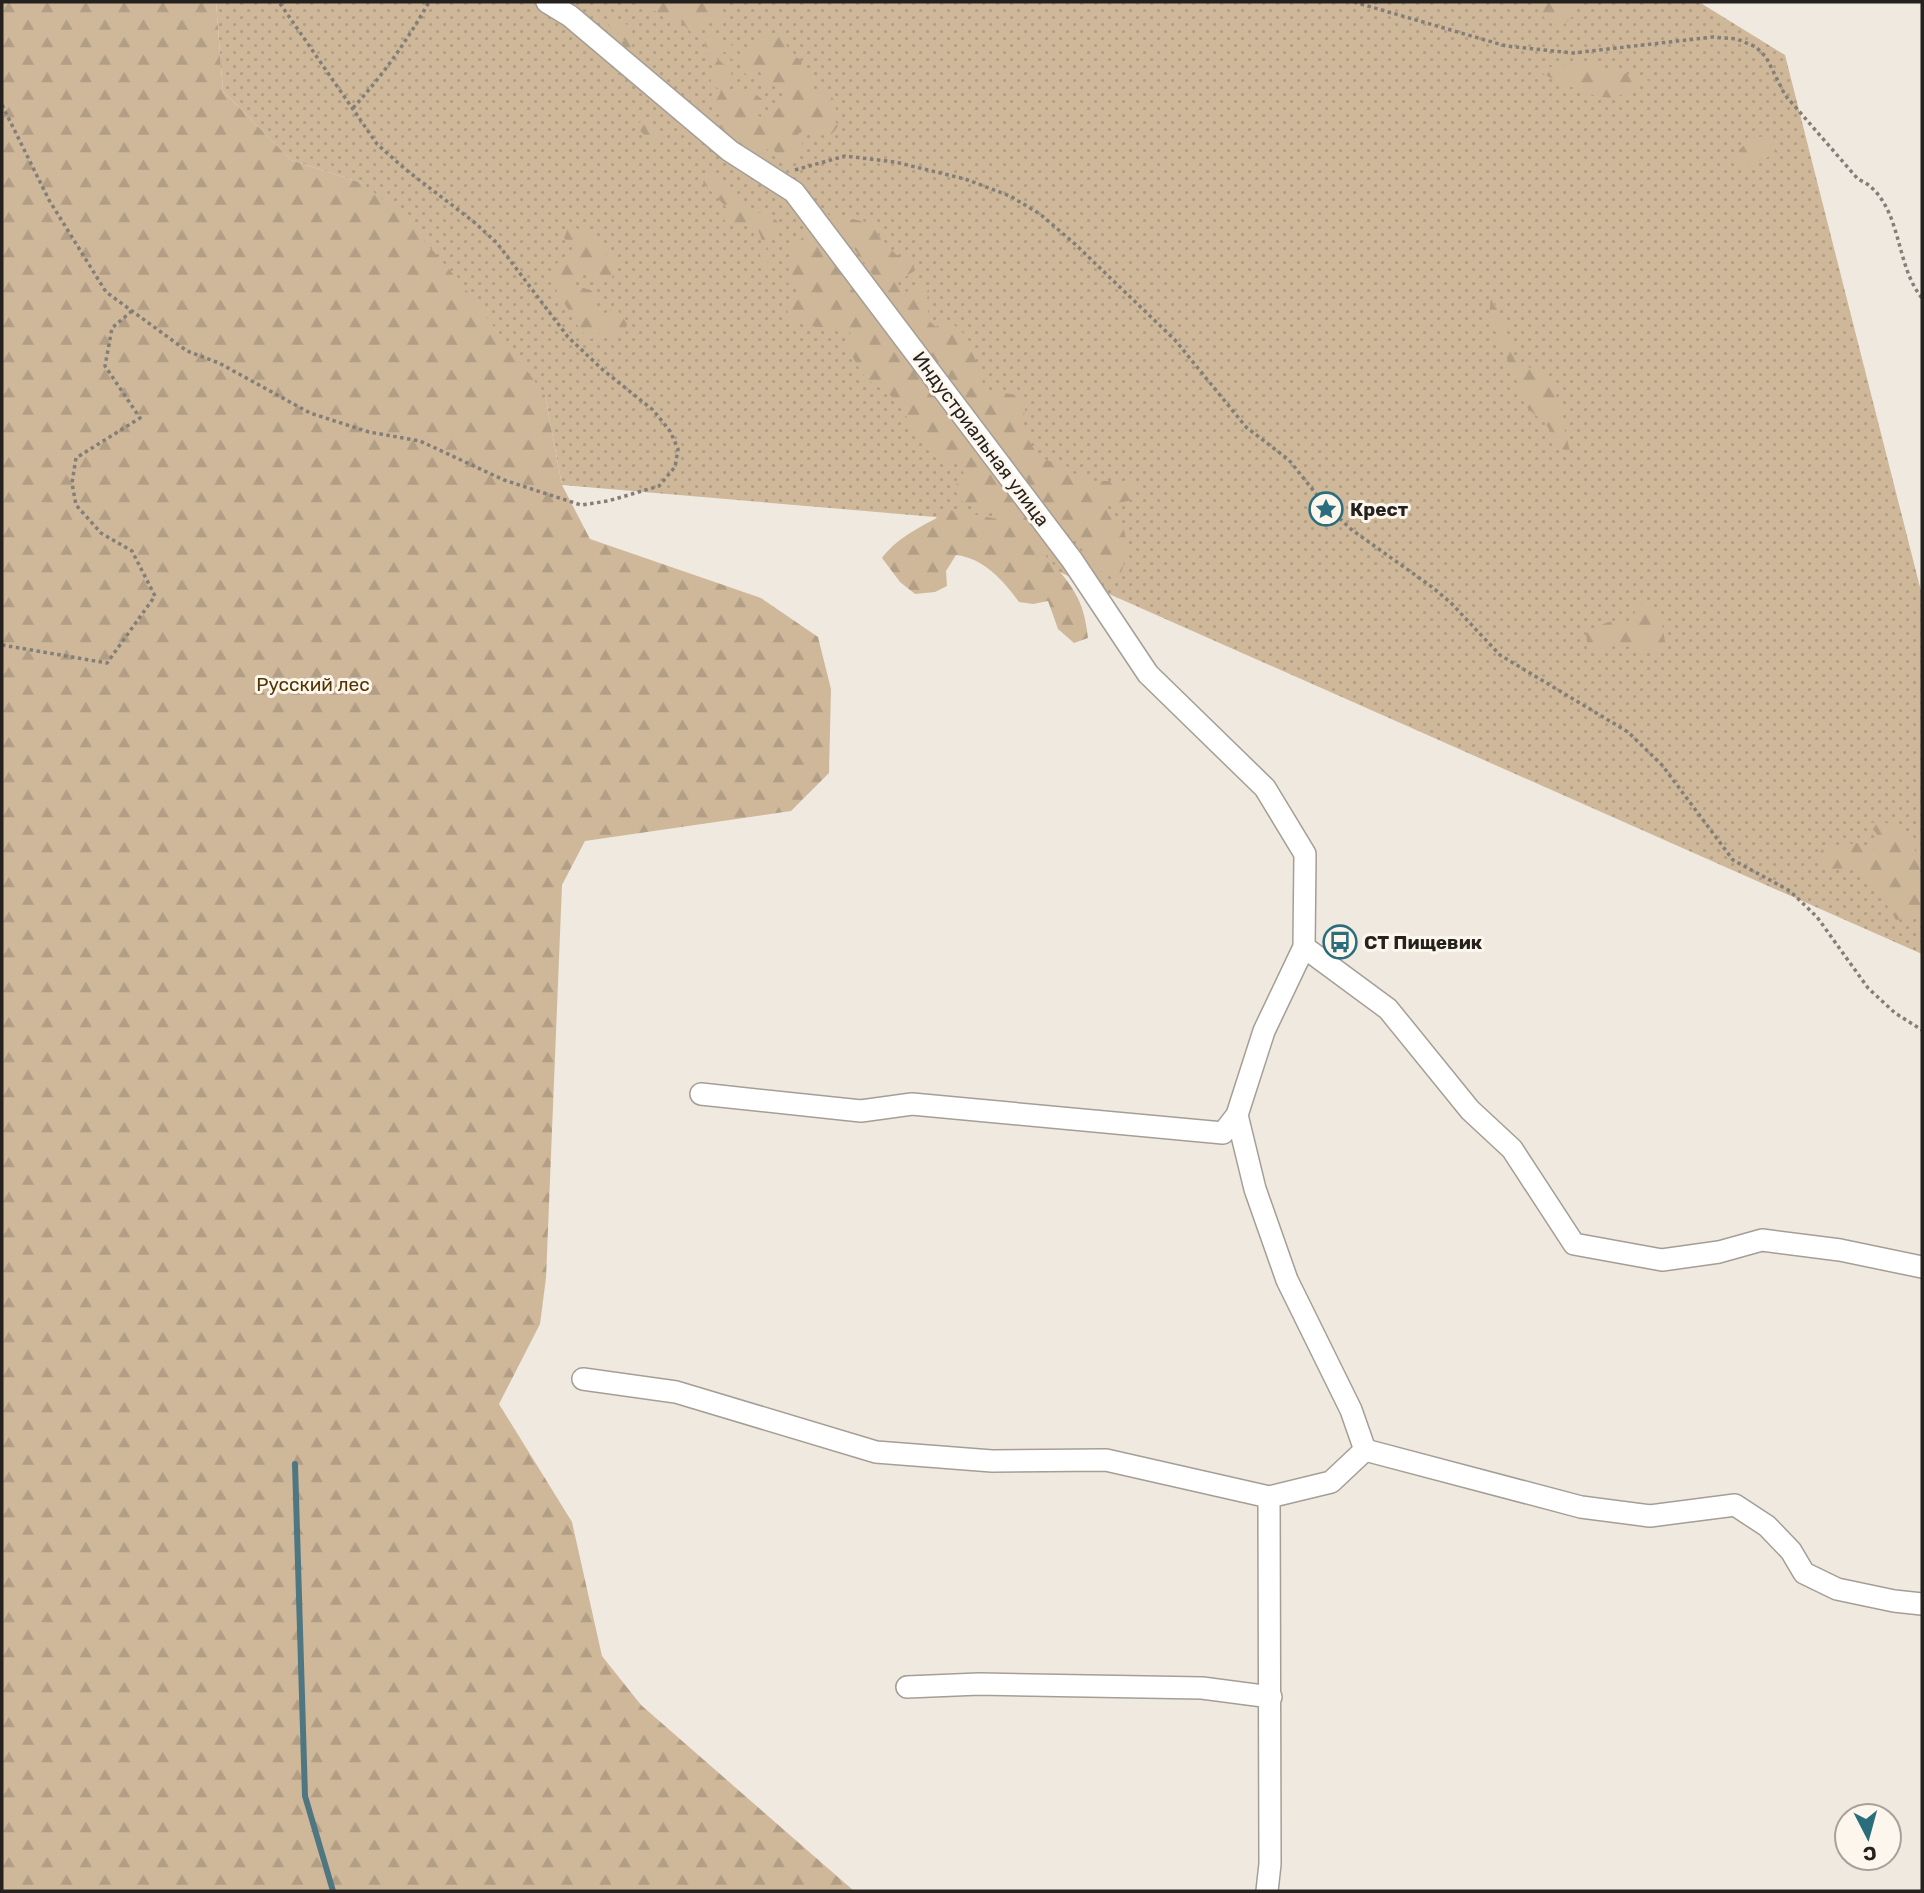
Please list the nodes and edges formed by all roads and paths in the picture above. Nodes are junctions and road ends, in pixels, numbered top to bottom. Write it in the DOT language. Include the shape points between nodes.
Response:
graph roads {
  1 [pos="279,2"];
  2 [pos="429,2"];
  3 [pos="547,2"];
  4 [pos="1354,2"];
  5 [pos="2,105"];
  6 [pos="353,108"];
  7 [pos="769,177"];
  8 [pos="1922,298"];
  9 [pos="133,310"];
  10 [pos="2,645"];
  11 [pos="1304,947"];
  12 [pos="1922,1030"];
  13 [pos="701,1094"];
  14 [pos="1237,1115"];
  15 [pos="1922,1267"];
  16 [pos="583,1379"];
  17 [pos="1365,1450"];
  18 [pos="1269,1497"];
  19 [pos="1922,1604"];
  20 [pos="907,1687"];
  21 [pos="1271,1697"];
  22 [pos="1267,1891"];
  1 -- 6 [label="path"];
  2 -- 6 [label="path" via="381,78"];
  3 -- 7 [label="street, Индустриальная улица" via="570,16 730,151"];
  4 -- 8 [label="path" via="1515,47 1573,53 1713,37 1756,47 1785,95 1882,200 1906,269"];
  5 -- 9 [label="path" via="49,200 106,292"];
  6 -- 9 [label="path" via="377,144 498,243 568,337 670,430 678,449 675,467 659,486 581,505 504,480 420,441 369,432 310,413 219,363 187,351"];
  7 -- 11 [label="street, Индустриальная улица" via="794,192 1072,560 1148,674 1265,788 1305,854"];
  7 -- 12 [label="path" via="845,156 895,162 965,179 1010,196 1040,214 1175,340 1246,427 1289,460 1352,530 1432,587 1500,655 1628,732 1662,765 1734,860 1790,891 1817,917 1868,988"];
  9 -- 10 [label="path" via="112,328 105,366 140,418 76,458 72,483 76,505 101,533 132,551 155,596 107,663"];
  11 -- 14 [label="street" via="1264,1031"];
  11 -- 15 [label="street" via="1388,1009 1470,1110 1512,1149 1574,1244 1662,1260 1762,1240"];
  13 -- 14 [label="street" via="861,1111 912,1104 1223,1133"];
  14 -- 17 [label="street" via="1255,1189 1287,1280 1351,1410"];
  16 -- 18 [label="street" via="676,1392 876,1452 992,1461 1106,1460"];
  17 -- 18 [label="street" via="1331,1482"];
  17 -- 19 [label="street" via="1581,1507 1650,1516 1735,1505 1767,1526 1804,1573 1837,1589"];
  18 -- 21 [label="street"];
  20 -- 21 [label="street" via="1202,1688"];
  21 -- 22 [label="street"];
}
